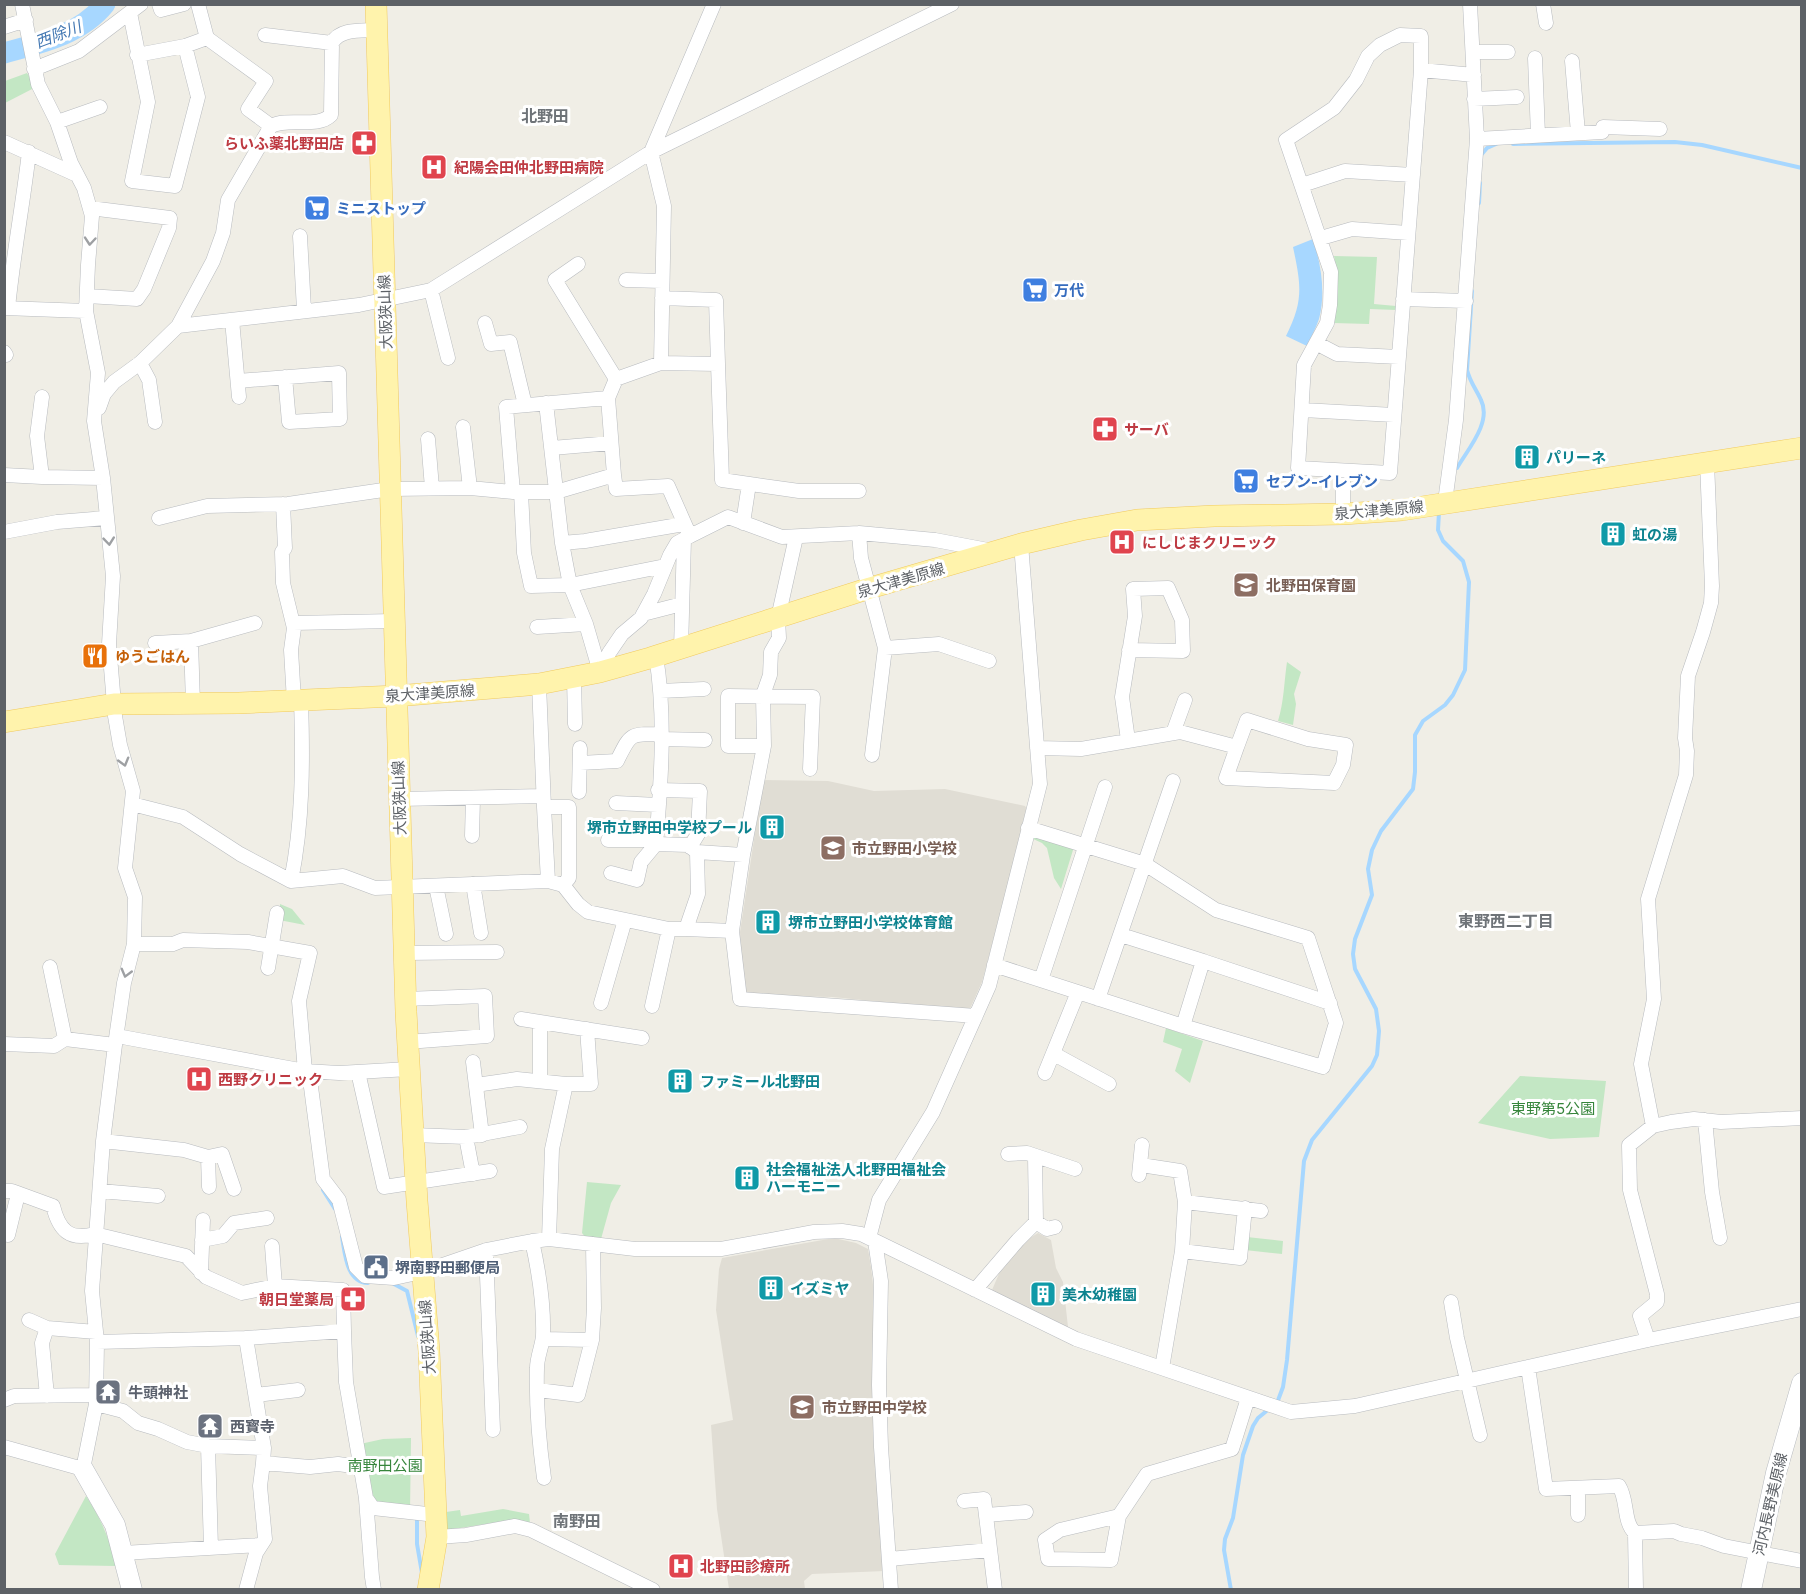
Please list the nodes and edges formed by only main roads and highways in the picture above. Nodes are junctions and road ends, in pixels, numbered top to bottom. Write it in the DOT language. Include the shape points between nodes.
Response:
graph roads {
  1 [pos="376,4"];
  2 [pos="1802,448"];
  3 [pos="396,696"];
  4 [pos="4,722"];
  5 [pos="1802,1383"];
  6 [pos="83,1469"];
  7 [pos="132,1590"];
  8 [pos="428,1590"];
  9 [pos="1751,1590"];
  1 -- 3 [label="main road, 大阪狭山線"];
  2 -- 3 [label="main road, 泉大津美原線" via="1402,510 1137,520 1021,544 600,672 539,684"];
  3 -- 4 [label="main road, 泉大津美原線" via="114,704"];
  3 -- 8 [label="main road, 大阪狭山線" via="407,1042 429,1351 437,1537"];
  5 -- 9 [label="main road, 河内長野美原線" via="1776,1473"];
  6 -- 7 [label="main road" via="115,1525"];
}
